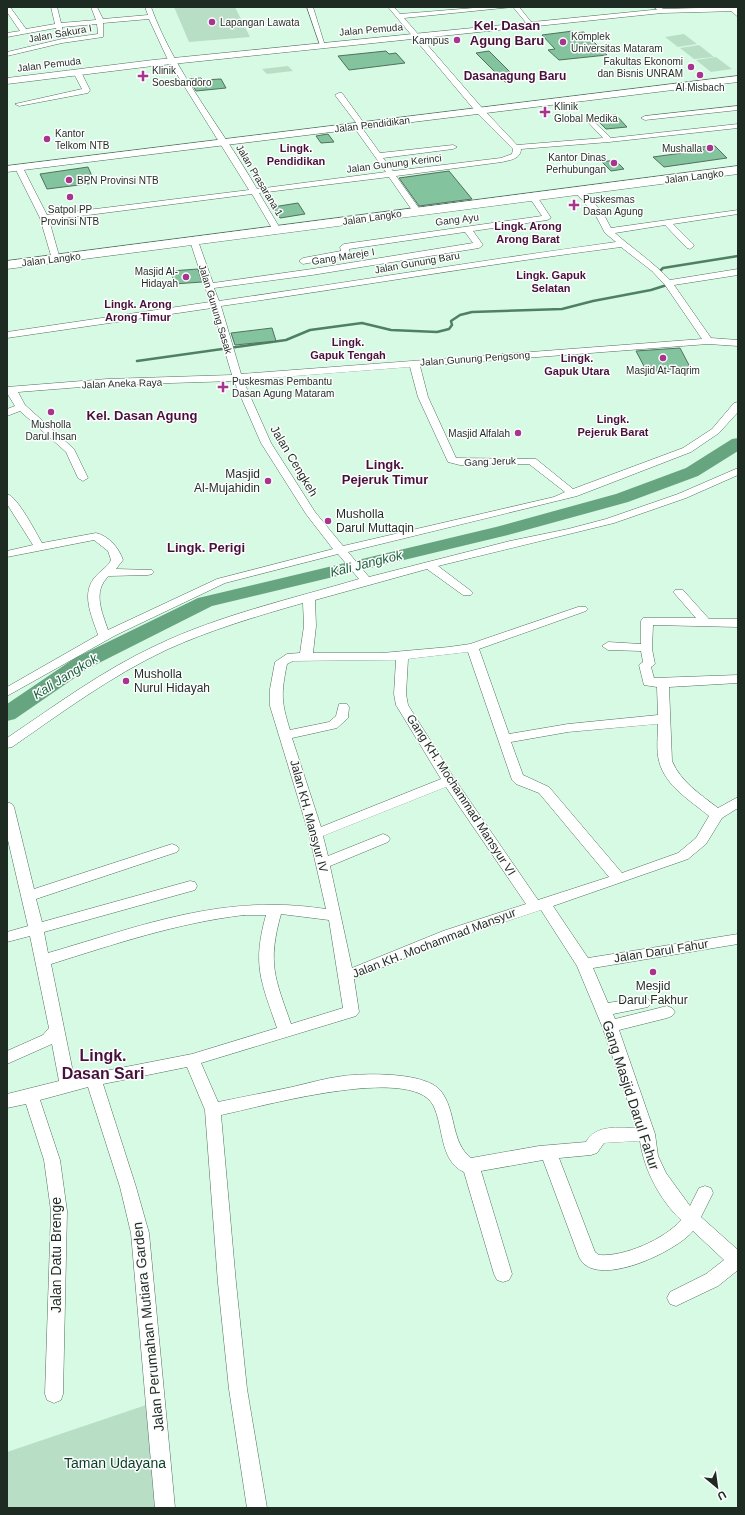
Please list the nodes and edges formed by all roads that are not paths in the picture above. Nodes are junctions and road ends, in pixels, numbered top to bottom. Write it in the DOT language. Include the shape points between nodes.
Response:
graph roads {
  1 [pos="7,7"];
  2 [pos="54,7"];
  3 [pos="94,7"];
  4 [pos="148,7"];
  5 [pos="310,7"];
  6 [pos="391,7"];
  7 [pos="510,7"];
  8 [pos="516,7"];
  9 [pos="659,9"];
  10 [pos="439,10"];
  11 [pos="736,11"];
  12 [pos="399,16"];
  13 [pos="151,17"];
  14 [pos="100,21"];
  15 [pos="530,24"];
  16 [pos="59,25"];
  17 [pos="24,32"];
  18 [pos="7,36"];
  19 [pos="416,36"];
  20 [pos="62,41"];
  21 [pos="323,45"];
  22 [pos="7,54"];
  23 [pos="172,60"];
  24 [pos="77,72"];
  25 [pos="738,79"];
  26 [pos="7,81"];
  27 [pos="339,95"];
  28 [pos="19,104"];
  29 [pos="738,108"];
  30 [pos="480,111"];
  31 [pos="645,118"];
  32 [pos="589,119"];
  33 [pos="359,126"];
  34 [pos="738,126"];
  35 [pos="609,140"];
  36 [pos="225,142"];
  37 [pos="453,147"];
  38 [pos="515,147"];
  39 [pos="378,156"];
  40 [pos="19,168"];
  41 [pos="7,169"];
  42 [pos="738,170"];
  43 [pos="391,175"];
  44 [pos="579,191"];
  45 [pos="254,192"];
  46 [pos="533,197"];
  47 [pos="417,211"];
  48 [pos="738,212"];
  49 [pos="44,218"];
  50 [pos="666,222"];
  51 [pos="467,229"];
  52 [pos="277,230"];
  53 [pos="608,231"];
  54 [pos="194,241"];
  55 [pos="623,244"];
  56 [pos="690,246"];
  57 [pos="56,259"];
  58 [pos="303,261"];
  59 [pos="7,265"];
  60 [pos="738,272"];
  61 [pos="670,283"];
  62 [pos="209,286"];
  63 [pos="215,304"];
  64 [pos="7,335"];
  65 [pos="708,341"];
  66 [pos="738,342"];
  67 [pos="414,363"];
  68 [pos="237,377"];
  69 [pos="9,391"];
  70 [pos="738,405"];
  71 [pos="21,407"];
  72 [pos="7,413"];
  73 [pos="738,471"];
  74 [pos="83,478"];
  75 [pos="573,494"];
  76 [pos="8,499"];
  77 [pos="38,547"];
  78 [pos="343,552"];
  79 [pos="7,554"];
  80 [pos="429,565"];
  81 [pos="148,572"];
  82 [pos="105,573"];
  83 [pos="362,578"];
  84 [pos="679,592"];
  85 [pos="467,593"];
  86 [pos="309,598"];
  87 [pos="582,609"];
  88 [pos="738,622"];
  89 [pos="706,623"];
  90 [pos="104,637"];
  91 [pos="608,646"];
  92 [pos="472,647"];
  93 [pos="646,648"];
  94 [pos="306,657"];
  95 [pos="402,657"];
  96 [pos="738,678"];
  97 [pos="663,683"];
  98 [pos="7,692"];
  99 [pos="343,707"];
  100 [pos="663,719"];
  101 [pos="286,735"];
  102 [pos="504,739"];
  103 [pos="7,744"];
  104 [pos="449,781"];
  105 [pos="738,802"];
  106 [pos="7,807"];
  107 [pos="717,815"];
  108 [pos="316,834"];
  109 [pos="383,839"];
  110 [pos="172,849"];
  111 [pos="323,863"];
  112 [pos="619,879"];
  113 [pos="190,886"];
  114 [pos="27,896"];
  115 [pos="539,904"];
  116 [pos="275,909"];
  117 [pos="335,916"];
  118 [pos="36,929"];
  119 [pos="7,937"];
  120 [pos="738,939"];
  121 [pos="42,961"];
  122 [pos="584,964"];
  123 [pos="346,976"];
  124 [pos="643,1003"];
  125 [pos="603,1010"];
  126 [pos="667,1012"];
  127 [pos="610,1026"];
  128 [pos="57,1030"];
  129 [pos="286,1031"];
  130 [pos="7,1058"];
  131 [pos="192,1060"];
  132 [pos="94,1081"];
  133 [pos="68,1085"];
  134 [pos="31,1096"];
  135 [pos="7,1101"];
  136 [pos="213,1110"];
  137 [pos="647,1134"];
  138 [pos="548,1152"];
  139 [pos="472,1166"];
  140 [pos="705,1193"];
  141 [pos="691,1219"];
  142 [pos="737,1261"];
  143 [pos="502,1274"];
  144 [pos="676,1298"];
  145 [pos="54,1394"];
  146 [pos="166,1508"];
  147 [pos="257,1508"];
  1 -- 17 [label="street"];
  2 -- 16 [label="street"];
  3 -- 14 [label="street"];
  4 -- 13 [label="street, Jalan Prasarana 1"];
  5 -- 21 [label="street"];
  6 -- 12 [label="street"];
  7 -- 10 [label="street"];
  8 -- 15 [label="street"];
  9 -- 11 [label="street, Jalan Pemuda"];
  9 -- 15 [label="street, Jalan Pemuda"];
  10 -- 12 [label="street"];
  12 -- 19 [label="street"];
  13 -- 14 [label="street"];
  13 -- 23 [label="street, Jalan Prasarana 1"];
  14 -- 16 [label="street"];
  14 -- 20 [label="street, Jalan Sakura I" via="102,36"];
  15 -- 19 [label="street, Jalan Pemuda"];
  16 -- 17 [label="street"];
  16 -- 20 [label="street"];
  17 -- 18 [label="street"];
  19 -- 21 [label="street, Jalan Pemuda"];
  19 -- 30 [label="street"];
  20 -- 22 [label="street, Jalan Sakura I"];
  21 -- 23 [label="street, Jalan Pemuda"];
  23 -- 24 [label="street, Jalan Pemuda"];
  23 -- 36 [label="street, Jalan Prasarana 1"];
  24 -- 26 [label="street, Jalan Pemuda"];
  24 -- 28 [label="street" via="85,91"];
  25 -- 30 [label="main road, Jalan Pendidikan"];
  27 -- 33 [label="street"];
  29 -- 31 [label="street"];
  30 -- 33 [label="main road, Jalan Pendidikan"];
  30 -- 38 [label="street"];
  32 -- 35 [label="street"];
  33 -- 36 [label="main road, Jalan Pendidikan"];
  33 -- 39 [label="street"];
  34 -- 35 [label="street"];
  35 -- 38 [label="street"];
  36 -- 40 [label="main road, Jalan Pendidikan"];
  36 -- 45 [label="street, Jalan Prasarana 1"];
  37 -- 39 [label="street"];
  38 -- 43 [label="street, Jalan Gunung Kerinci" via="516,155 505,160"];
  39 -- 43 [label="street"];
  40 -- 41 [label="main road, Jalan Pendidikan"];
  40 -- 49 [label="street"];
  42 -- 44 [label="main road, Jalan Langko"];
  43 -- 45 [label="street, Jalan Gunung Kerinci"];
  43 -- 47 [label="street"];
  44 -- 46 [label="main road, Jalan Langko"];
  44 -- 53 [label="street" via="600,215"];
  45 -- 49 [label="street, Jalan Gunung Kerinci"];
  45 -- 52 [label="street, Jalan Prasarana 1"];
  46 -- 47 [label="main road, Jalan Langko"];
  46 -- 51 [label="street, Gang Ayu" via="547,218"];
  47 -- 52 [label="main road, Jalan Langko"];
  48 -- 50 [label="street"];
  49 -- 57 [label="street"];
  50 -- 53 [label="street"];
  50 -- 56 [label="street"];
  51 -- 58 [label="street, Gang Ayu" via="344,247 346,254"];
  51 -- 62 [label="street, Gang Mareje I" via="479,245"];
  52 -- 54 [label="main road, Jalan Langko"];
  53 -- 55 [label="street"];
  54 -- 57 [label="main road, Jalan Langko"];
  54 -- 62 [label="street, Jalan Gunung Sasak"];
  55 -- 61 [label="street"];
  55 -- 63 [label="street, Jalan Gunung Baru" via="504,259"];
  57 -- 59 [label="main road, Jalan Langko"];
  60 -- 61 [label="street"];
  61 -- 65 [label="street"];
  62 -- 63 [label="street, Jalan Gunung Sasak"];
  63 -- 64 [label="street, Jalan Gunung Baru"];
  63 -- 68 [label="street, Jalan Gunung Sasak"];
  65 -- 66 [label="street, Jalan Gunung Pengsong"];
  65 -- 67 [label="street, Jalan Gunung Pengsong"];
  67 -- 68 [label="street, Jalan Gunung Pengsong"];
  67 -- 75 [label="street, Gang Jeruk" via="423,397 452,460 532,461"];
  68 -- 69 [label="street, Jalan Aneka Raya" via="95,383"];
  68 -- 78 [label="street, Jalan Cengkeh" via="266,443 280,467 311,514"];
  69 -- 71 [label="street"];
  70 -- 75 [label="street" via="718,430 705,441"];
  71 -- 72 [label="street"];
  71 -- 74 [label="street" via="70,451"];
  73 -- 80 [label="street" via="682,496 610,521"];
  75 -- 78 [label="street"];
  76 -- 77 [label="street"];
  77 -- 79 [label="street"];
  77 -- 82 [label="street" via="96,536 116,555 116,563"];
  78 -- 83 [label="street, Jalan Cengkeh"];
  78 -- 90 [label="street" via="221,582"];
  80 -- 83 [label="street"];
  80 -- 85 [label="street"];
  81 -- 82 [label="street"];
  82 -- 90 [label="street" via="94,586 93,596"];
  83 -- 86 [label="street"];
  84 -- 89 [label="street"];
  86 -- 94 [label="street" via="310,626"];
  86 -- 103 [label="street" via="242,617 160,648 99,682"];
  87 -- 92 [label="street"];
  88 -- 89 [label="street"];
  89 -- 93 [label="street" via="647,621"];
  90 -- 98 [label="street"];
  91 -- 93 [label="street"];
  92 -- 95 [label="street" via="438,654"];
  92 -- 102 [label="street"];
  93 -- 97 [label="street" via="649,664 645,665 648,682"];
  94 -- 95 [label="street"];
  94 -- 101 [label="street, Jalan KH. Mansyur IV" via="285,658 280,662 276,706"];
  95 -- 104 [label="street, Gang KH. Mochammad Mansyur VI" via="402,705"];
  96 -- 97 [label="street"];
  97 -- 100 [label="street"];
  99 -- 101 [label="street" via="342,718 333,725"];
  100 -- 102 [label="street" via="568,728"];
  100 -- 107 [label="street" via="665,761 669,772 674,780"];
  101 -- 108 [label="street, Jalan KH. Mansyur IV"];
  102 -- 112 [label="street" via="517,777 544,790"];
  104 -- 108 [label="street"];
  104 -- 115 [label="street, Gang KH. Mochammad Mansyur VI"];
  105 -- 107 [label="street"];
  106 -- 114 [label="street"];
  107 -- 112 [label="street, Jalan KH. Mochammad Mansyur" via="701,841 690,852"];
  108 -- 111 [label="street, Jalan KH. Mansyur IV"];
  109 -- 111 [label="street"];
  110 -- 114 [label="street"];
  111 -- 117 [label="street, Jalan KH. Mansyur IV"];
  112 -- 115 [label="street, Jalan KH. Mochammad Mansyur"];
  113 -- 118 [label="street"];
  114 -- 118 [label="street"];
  115 -- 122 [label="street, Gang Masjid Darul Fahur"];
  115 -- 123 [label="street, Jalan KH. Mochammad Mansyur" via="448,935"];
  116 -- 117 [label="street"];
  116 -- 121 [label="street" via="204,916"];
  116 -- 129 [label="street" via="266,946 267,973"];
  117 -- 123 [label="street, Jalan KH. Mansyur IV"];
  118 -- 119 [label="street"];
  118 -- 121 [label="street"];
  120 -- 122 [label="street, Jalan Darul Fahur"];
  121 -- 128 [label="street"];
  122 -- 125 [label="street, Gang Masjid Darul Fahur"];
  123 -- 129 [label="street, Jalan KH. Mochammad Mansyur" via="352,1012"];
  124 -- 125 [label="street"];
  125 -- 127 [label="street, Gang Masjid Darul Fahur"];
  126 -- 127 [label="street"];
  127 -- 137 [label="street, Gang Masjid Darul Fahur"];
  128 -- 130 [label="street" via="48,1039"];
  128 -- 133 [label="street"];
  129 -- 131 [label="street, Jalan KH. Mochammad Mansyur"];
  131 -- 132 [label="street, Jalan KH. Mochammad Mansyur"];
  131 -- 136 [label="street"];
  132 -- 133 [label="street, Jalan KH. Mochammad Mansyur"];
  132 -- 146 [label="street, Jalan Perumahan Mutiara Garden" via="140,1233"];
  133 -- 134 [label="street, Jalan KH. Mochammad Mansyur"];
  134 -- 135 [label="street, Jalan KH. Mochammad Mansyur"];
  134 -- 145 [label="street, Jalan Datu Brenge" via="52,1160 59,1211"];
  136 -- 139 [label="street" via="347,1082 401,1082 415,1085 430,1090 437,1098 446,1119 453,1150 463,1163"];
  136 -- 147 [label="street" via="238,1389"];
  137 -- 138 [label="street" via="602,1136 596,1139 591,1148"];
  137 -- 141 [label="street, Gang Masjid Darul Fahur" via="650,1156 659,1177 679,1207"];
  138 -- 139 [label="street"];
  138 -- 141 [label="street" via="583,1244 593,1262 599,1264 646,1254 662,1247 676,1237"];
  139 -- 143 [label="street"];
  140 -- 141 [label="street"];
  141 -- 142 [label="street, Gang Masjid Darul Fahur"];
  142 -- 144 [label="street" via="712,1280"];
}
